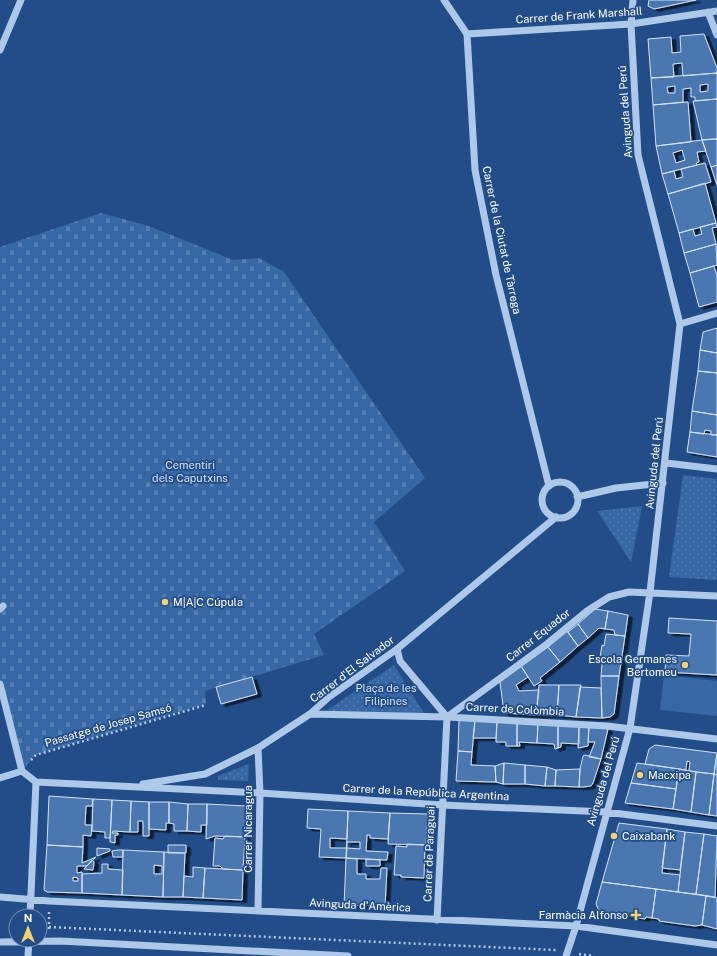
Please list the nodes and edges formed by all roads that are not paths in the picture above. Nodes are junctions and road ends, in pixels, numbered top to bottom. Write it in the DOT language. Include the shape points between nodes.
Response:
graph roads {
  1 [pos="21,0"];
  2 [pos="444,0"];
  3 [pos="633,0"];
  4 [pos="717,11"];
  5 [pos="708,12"];
  6 [pos="631,24"];
  7 [pos="467,34"];
  8 [pos="717,35"];
  9 [pos="0,50"];
  10 [pos="717,313"];
  11 [pos="680,324"];
  12 [pos="666,463"];
  13 [pos="717,469"];
  14 [pos="663,483"];
  15 [pos="548,486"];
  16 [pos="578,497"];
  17 [pos="556,517"];
  18 [pos="650,592"];
  19 [pos="717,596"];
  20 [pos="397,649"];
  21 [pos="0,684"];
  22 [pos="310,714"];
  23 [pos="447,717"];
  24 [pos="630,728"];
  25 [pos="717,739"];
  26 [pos="258,748"];
  27 [pos="22,771"];
  28 [pos="0,778"];
  29 [pos="36,782"];
  30 [pos="133,786"];
  31 [pos="260,793"];
  32 [pos="442,805"];
  33 [pos="606,812"];
  34 [pos="717,826"];
  35 [pos="0,897"];
  36 [pos="30,900"];
  37 [pos="30,908"];
  38 [pos="258,910"];
  39 [pos="437,920"];
  40 [pos="576,926"];
  41 [pos="48,941"];
  42 [pos="717,945"];
  43 [pos="567,954"];
  44 [pos="286,955"];
  45 [pos="348,956"];
  1 -- 9 [label="street"];
  2 -- 7 [label="street"];
  3 -- 6 [label="street, Avinguda del Perú"];
  4 -- 5 [label="street, Carrer de Frank Marshall"];
  5 -- 6 [label="street, Carrer de Frank Marshall"];
  5 -- 8 [label="street"];
  6 -- 7 [label="street, Carrer de Frank Marshall"];
  6 -- 11 [label="street, Avinguda del Perú" via="638,155"];
  7 -- 15 [label="street, Carrer de la Ciutat de Tàrrega" via="475,170 496,275"];
  10 -- 11 [label="street"];
  11 -- 12 [label="street, Avinguda del Perú"];
  12 -- 13 [label="street"];
  12 -- 14 [label="street, Avinguda del Perú"];
  14 -- 16 [label="street" via="616,488"];
  14 -- 18 [label="street, Avinguda del Perú"];
  15 -- 16 [label="street" via="554,482 566,483 576,491"];
  15 -- 17 [label="street" via="543,493 542,505 550,515"];
  16 -- 17 [label="street" via="571,514"];
  17 -- 20 [label="street, Carrer d'El Salvador"];
  18 -- 19 [label="street, Carrer Equador"];
  18 -- 23 [label="street, Carrer Equador" via="619,594 598,603 548,644"];
  18 -- 24 [label="street, Avinguda del Perú"];
  20 -- 22 [label="street, Carrer d'El Salvador"];
  20 -- 23 [label="street" via="400,661"];
  21 -- 27 [label="street"];
  22 -- 23 [label="street, Carrer de Colòmbia"];
  22 -- 26 [label="street, Carrer d'El Salvador"];
  23 -- 24 [label="street, Carrer de Colòmbia"];
  23 -- 32 [label="street, Carrer de Paraguai"];
  24 -- 25 [label="street, Carrer de Colòmbia"];
  24 -- 33 [label="street, Avinguda del Perú"];
  26 -- 30 [label="street, Carrer d'El Salvador" via="205,774"];
  26 -- 31 [label="street, Carrer Nicaragua"];
  27 -- 28 [label="street"];
  27 -- 29 [label="street"];
  29 -- 30 [label="street"];
  29 -- 36 [label="street"];
  30 -- 31 [label="street, Carrer de la República Argentina"];
  31 -- 32 [label="street, Carrer de la República Argentina"];
  31 -- 38 [label="street, Carrer Nicaragua"];
  32 -- 33 [label="street, Carrer de la República Argentina"];
  32 -- 39 [label="street, Carrer de Paraguai"];
  33 -- 34 [label="street, Carrer de la República Argentina"];
  33 -- 40 [label="street, Avinguda del Perú"];
  35 -- 36 [label="street, Avinguda d'Amèrica"];
  36 -- 37 [label="street"];
  36 -- 38 [label="street, Avinguda d'Amèrica"];
  38 -- 39 [label="street, Avinguda d'Amèrica"];
  39 -- 40 [label="street, Avinguda d'Amèrica"];
  40 -- 42 [label="street, Avinguda d'Amèrica"];
  40 -- 43 [label="street, Avinguda del Perú"];
  41 -- 44 [label="street"];
  44 -- 45 [label="street"];
}
